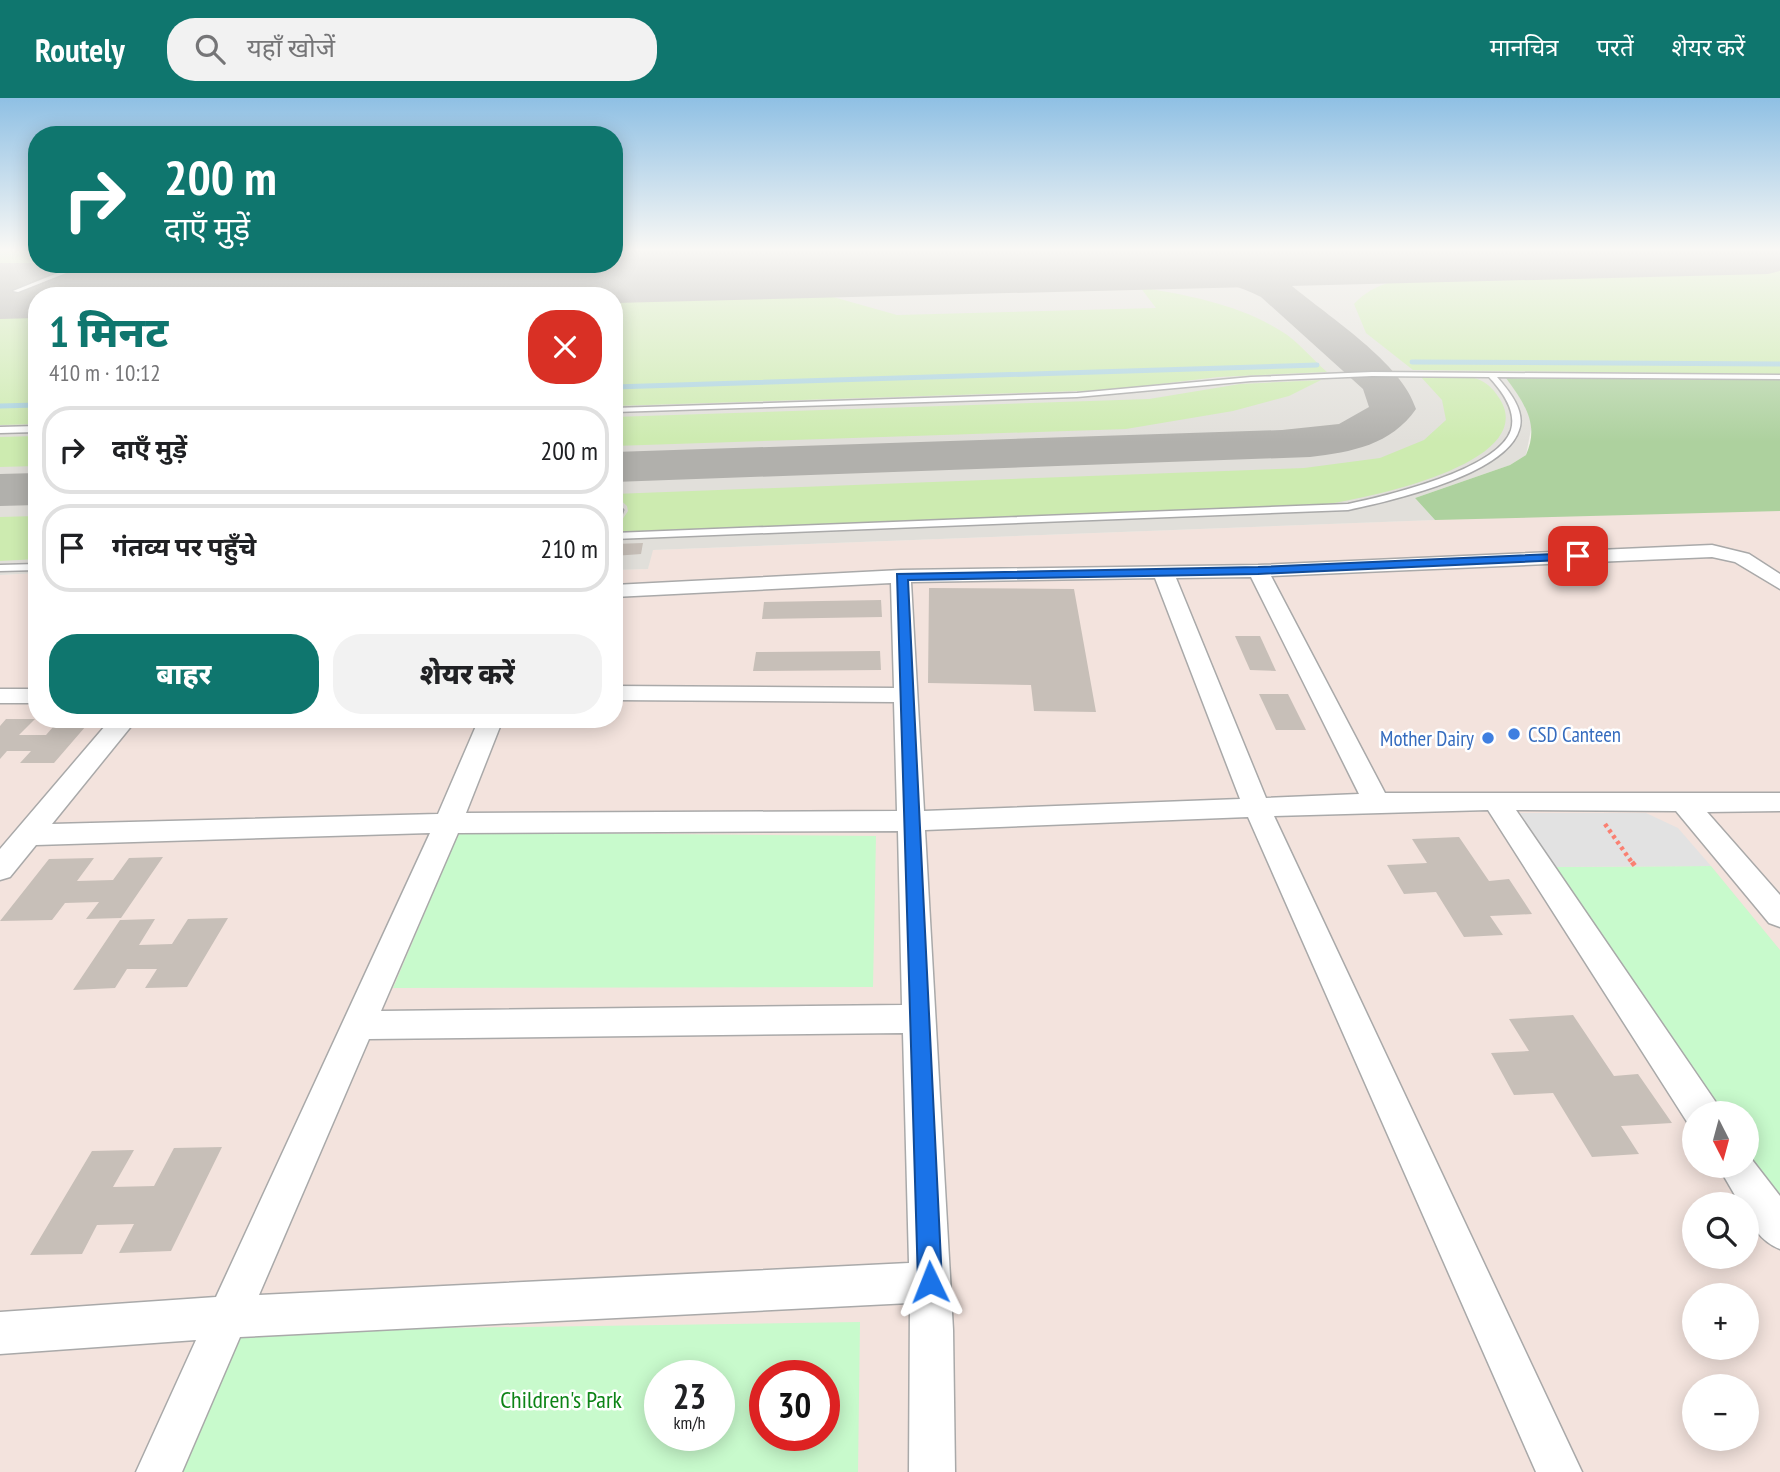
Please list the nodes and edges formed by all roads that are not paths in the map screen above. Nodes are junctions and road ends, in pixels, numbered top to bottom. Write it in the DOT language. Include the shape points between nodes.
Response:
graph roads {
  1 [pos="1490,374"];
  2 [pos="1780,377"];
  3 [pos="623,410"];
  4 [pos="28,429"];
  5 [pos="0,430"];
  6 [pos="623,536"];
  7 [pos="28,567"];
  8 [pos="0,568"];
  9 [pos="1258,571"];
  10 [pos="1163,572"];
  11 [pos="901,576"];
  12 [pos="1780,583"];
  13 [pos="623,591"];
  14 [pos="623,693"];
  15 [pos="907,695"];
  16 [pos="0,696"];
  17 [pos="28,696"];
  18 [pos="117,728"];
  19 [pos="487,728"];
  20 [pos="1497,802"];
  21 [pos="1780,802"];
  22 [pos="1377,803"];
  23 [pos="1684,803"];
  24 [pos="1258,808"];
  25 [pos="913,821"];
  26 [pos="448,823"];
  27 [pos="28,835"];
  28 [pos="0,869"];
  29 [pos="1780,915"];
  30 [pos="920,1019"];
  31 [pos="358,1025"];
  32 [pos="1694,1101"];
  33 [pos="1745,1178"];
  34 [pos="1780,1230"];
  35 [pos="930,1282"];
  36 [pos="227,1317"];
  37 [pos="0,1333"];
  38 [pos="159,1472"];
  39 [pos="932,1472"];
  40 [pos="1559,1472"];
  1 -- 2 [label="lane"];
  1 -- 3 [label="lane" via="1314,376 1077,396"];
  1 -- 6 [label="lane" via="1510,399 1517,422 1515,433 1499,452 1435,482 1348,508"];
  4 -- 5 [label="lane"];
  7 -- 8 [label="lane"];
  9 -- 10 [label="street"];
  9 -- 12 [label="street" via="1712,551 1742,558"];
  9 -- 22 [label="street"];
  10 -- 11 [label="street"];
  10 -- 24 [label="street"];
  11 -- 13 [label="street"];
  11 -- 15 [label="street"];
  14 -- 15 [label="street"];
  15 -- 25 [label="street"];
  16 -- 17 [label="street"];
  18 -- 27 [label="street"];
  19 -- 26 [label="street"];
  20 -- 22 [label="street"];
  20 -- 23 [label="street"];
  20 -- 32 [label="street"];
  21 -- 23 [label="street"];
  22 -- 24 [label="street"];
  23 -- 29 [label="street"];
  24 -- 25 [label="street"];
  24 -- 40 [label="street"];
  25 -- 26 [label="street"];
  25 -- 30 [label="street"];
  26 -- 27 [label="street"];
  26 -- 31 [label="street"];
  27 -- 28 [label="street"];
  30 -- 31 [label="street"];
  30 -- 35 [label="street"];
  31 -- 36 [label="street"];
  33 -- 34 [label="street"];
  35 -- 36 [label="street"];
  35 -- 39 [label="street"];
  36 -- 37 [label="street"];
  36 -- 38 [label="street"];
}
